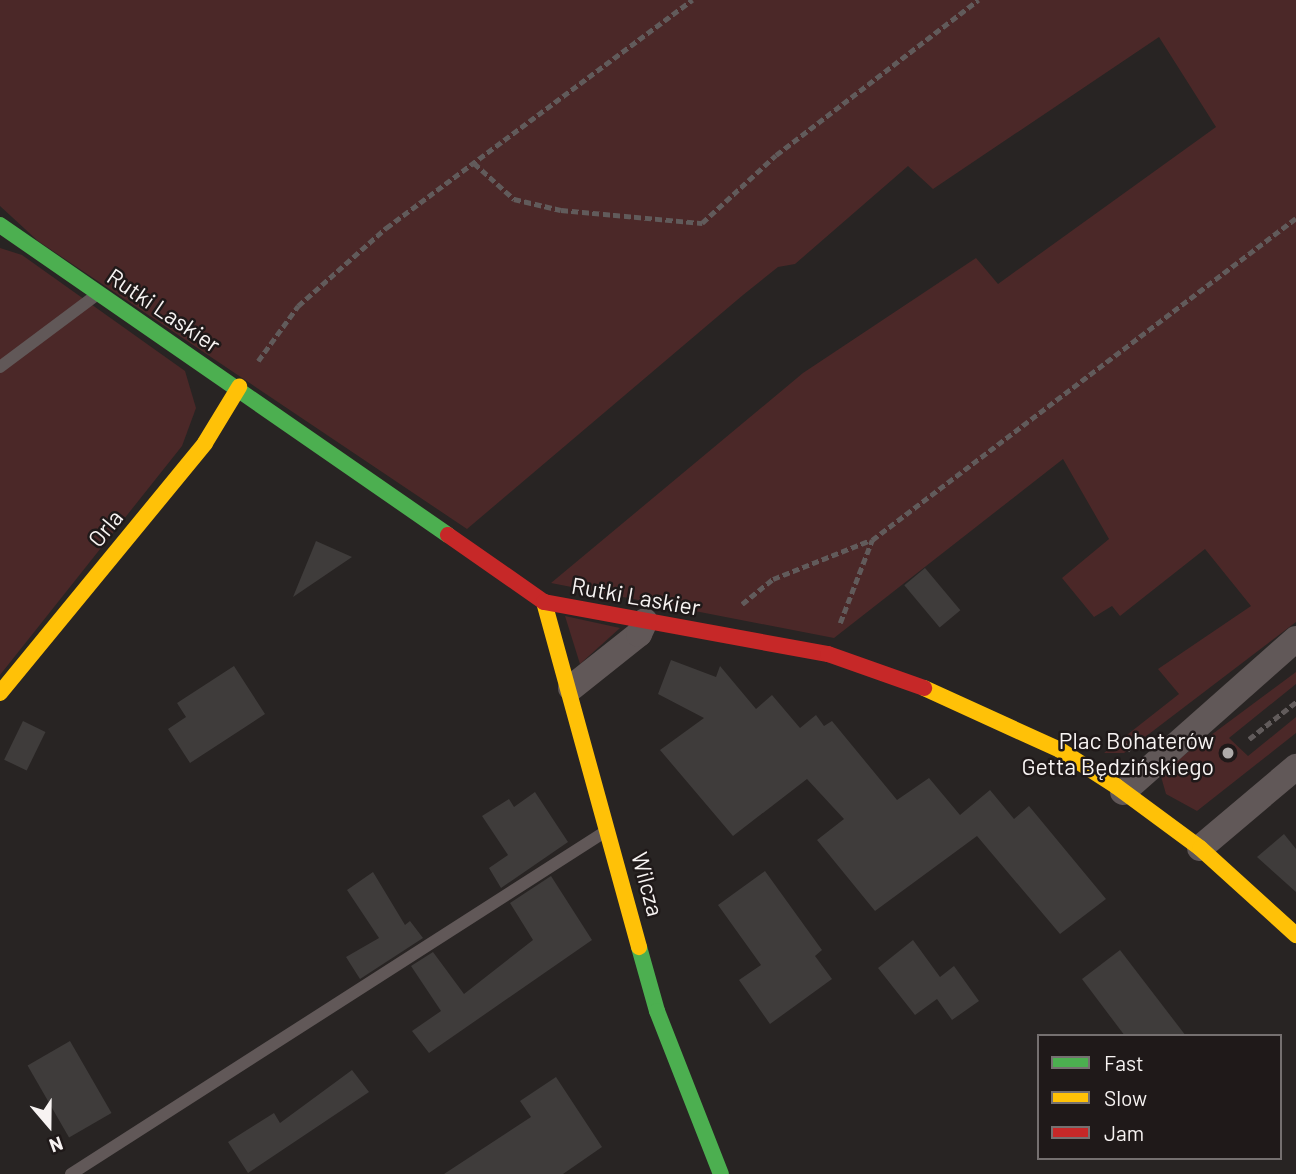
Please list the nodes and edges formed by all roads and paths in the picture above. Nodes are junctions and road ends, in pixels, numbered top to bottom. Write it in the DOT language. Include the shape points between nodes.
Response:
graph roads {
  1 [pos="692,0"];
  2 [pos="978,0"];
  3 [pos="474,163"];
  4 [pos="1296,218"];
  5 [pos="0,225"];
  6 [pos="98,294"];
  7 [pos="0,367"];
  8 [pos="239,387"];
  9 [pos="872,540"];
  10 [pos="544,602"];
  11 [pos="736,610"];
  12 [pos="645,621"];
  13 [pos="1296,639"];
  14 [pos="828,654"];
  15 [pos="571,688"];
  16 [pos="0,693"];
  17 [pos="1296,702"];
  18 [pos="1249,739"];
  19 [pos="1296,766"];
  20 [pos="1124,792"];
  21 [pos="610,832"];
  22 [pos="1200,848"];
  23 [pos="1296,935"];
  24 [pos="71,1174"];
  25 [pos="721,1174"];
  1 -- 3 [label="path"];
  2 -- 3 [label="path" via="776,155 702,223 561,210 514,199"];
  3 -- 8 [label="path" via="386,228 298,306"];
  4 -- 9 [label="path"];
  5 -- 6 [label="street, Rutki Laskier"];
  6 -- 7 [label="lane"];
  6 -- 8 [label="street, Rutki Laskier"];
  8 -- 10 [label="street, Rutki Laskier"];
  8 -- 16 [label="street, Orla" via="205,443"];
  9 -- 11 [label="path" via="773,579"];
  9 -- 14 [label="path"];
  10 -- 12 [label="street, Rutki Laskier"];
  10 -- 15 [label="street, Wilcza"];
  12 -- 14 [label="street, Rutki Laskier"];
  12 -- 15 [label="street" via="639,634"];
  13 -- 20 [label="street"];
  14 -- 20 [label="street, Rutki Laskier" via="920,686 1060,750"];
  15 -- 21 [label="street, Wilcza"];
  17 -- 18 [label="path"];
  19 -- 22 [label="street"];
  20 -- 22 [label="street, Rutki Laskier"];
  21 -- 24 [label="lane" via="590,836 239,1071"];
  21 -- 25 [label="street, Wilcza" via="657,1010"];
  22 -- 23 [label="street, Rutki Laskier"];
}
